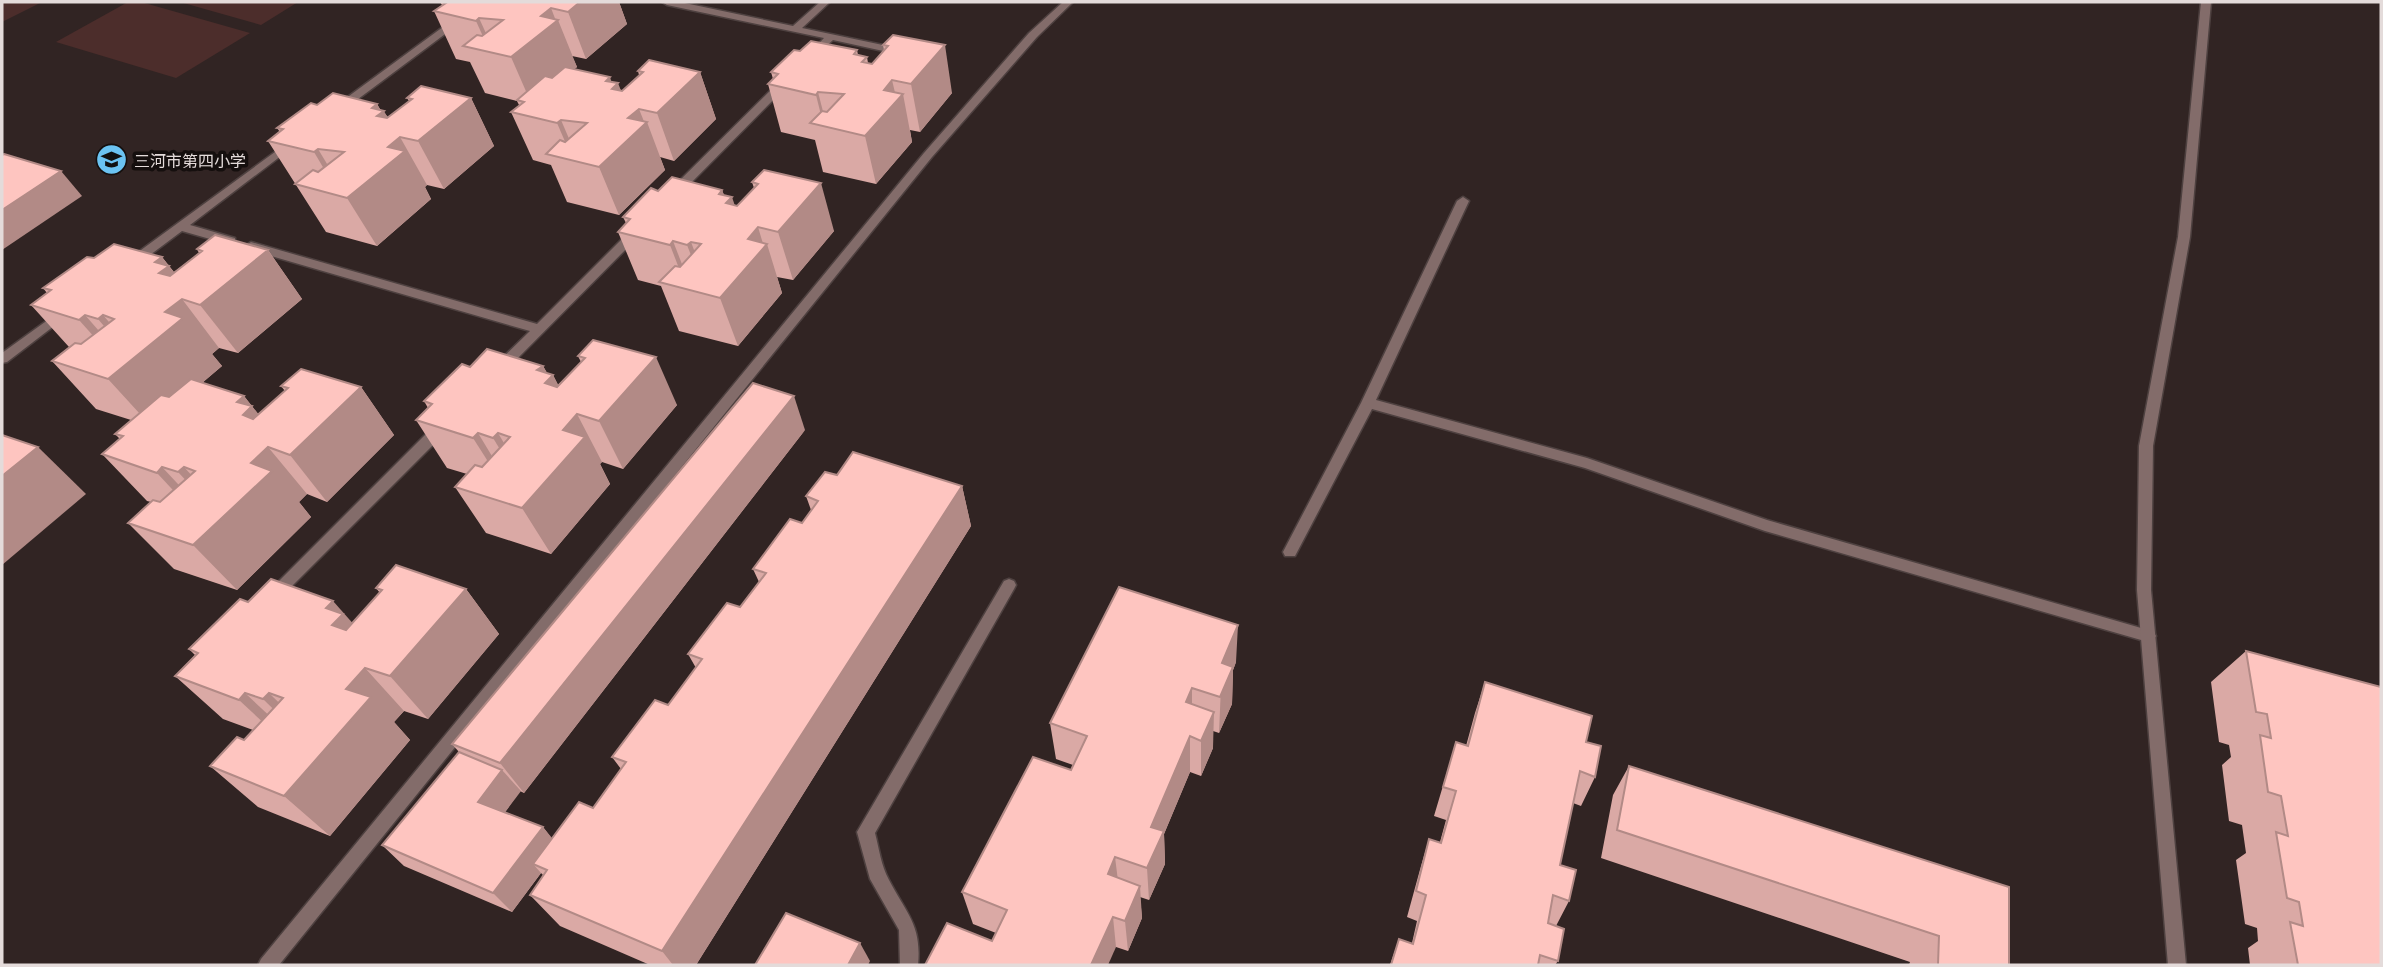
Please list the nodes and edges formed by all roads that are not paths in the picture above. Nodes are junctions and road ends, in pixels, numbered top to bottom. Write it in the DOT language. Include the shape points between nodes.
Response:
graph roads {
  1 [pos="483,2"];
  2 [pos="667,2"];
  3 [pos="825,2"];
  4 [pos="1068,2"];
  5 [pos="2206,2"];
  6 [pos="795,29"];
  7 [pos="831,37"];
  8 [pos="897,51"];
  9 [pos="326,118"];
  10 [pos="303,135"];
  11 [pos="1464,201"];
  12 [pos="665,202"];
  13 [pos="646,222"];
  14 [pos="180,226"];
  15 [pos="124,267"];
  16 [pos="69,309"];
  17 [pos="539,329"];
  18 [pos="2,359"];
  19 [pos="490,379"];
  20 [pos="1368,403"];
  21 [pos="450,418"];
  22 [pos="1290,552"];
  23 [pos="1009,585"];
  24 [pos="264,605"];
  25 [pos="2148,636"];
  26 [pos="267,965"];
  27 [pos="909,965"];
  28 [pos="2177,965"];
  1 -- 9 [label="street"];
  2 -- 6 [label="street"];
  3 -- 6 [label="street"];
  4 -- 26 [label="street" via="1033,35 928,155"];
  5 -- 25 [label="street" via="2184,237 2146,446 2144,590"];
  6 -- 7 [label="street"];
  7 -- 8 [label="street"];
  7 -- 12 [label="street"];
  10 -- 14 [label="street"];
  11 -- 20 [label="street"];
  13 -- 17 [label="street"];
  14 -- 15 [label="street"];
  14 -- 17 [label="street"];
  16 -- 18 [label="street"];
  17 -- 19 [label="street"];
  20 -- 22 [label="street"];
  20 -- 25 [label="street" via="1587,463 1765,526"];
  21 -- 24 [label="street"];
  23 -- 27 [label="street" via="866,832 882,884 904,918 912,942"];
  25 -- 28 [label="street"];
}
